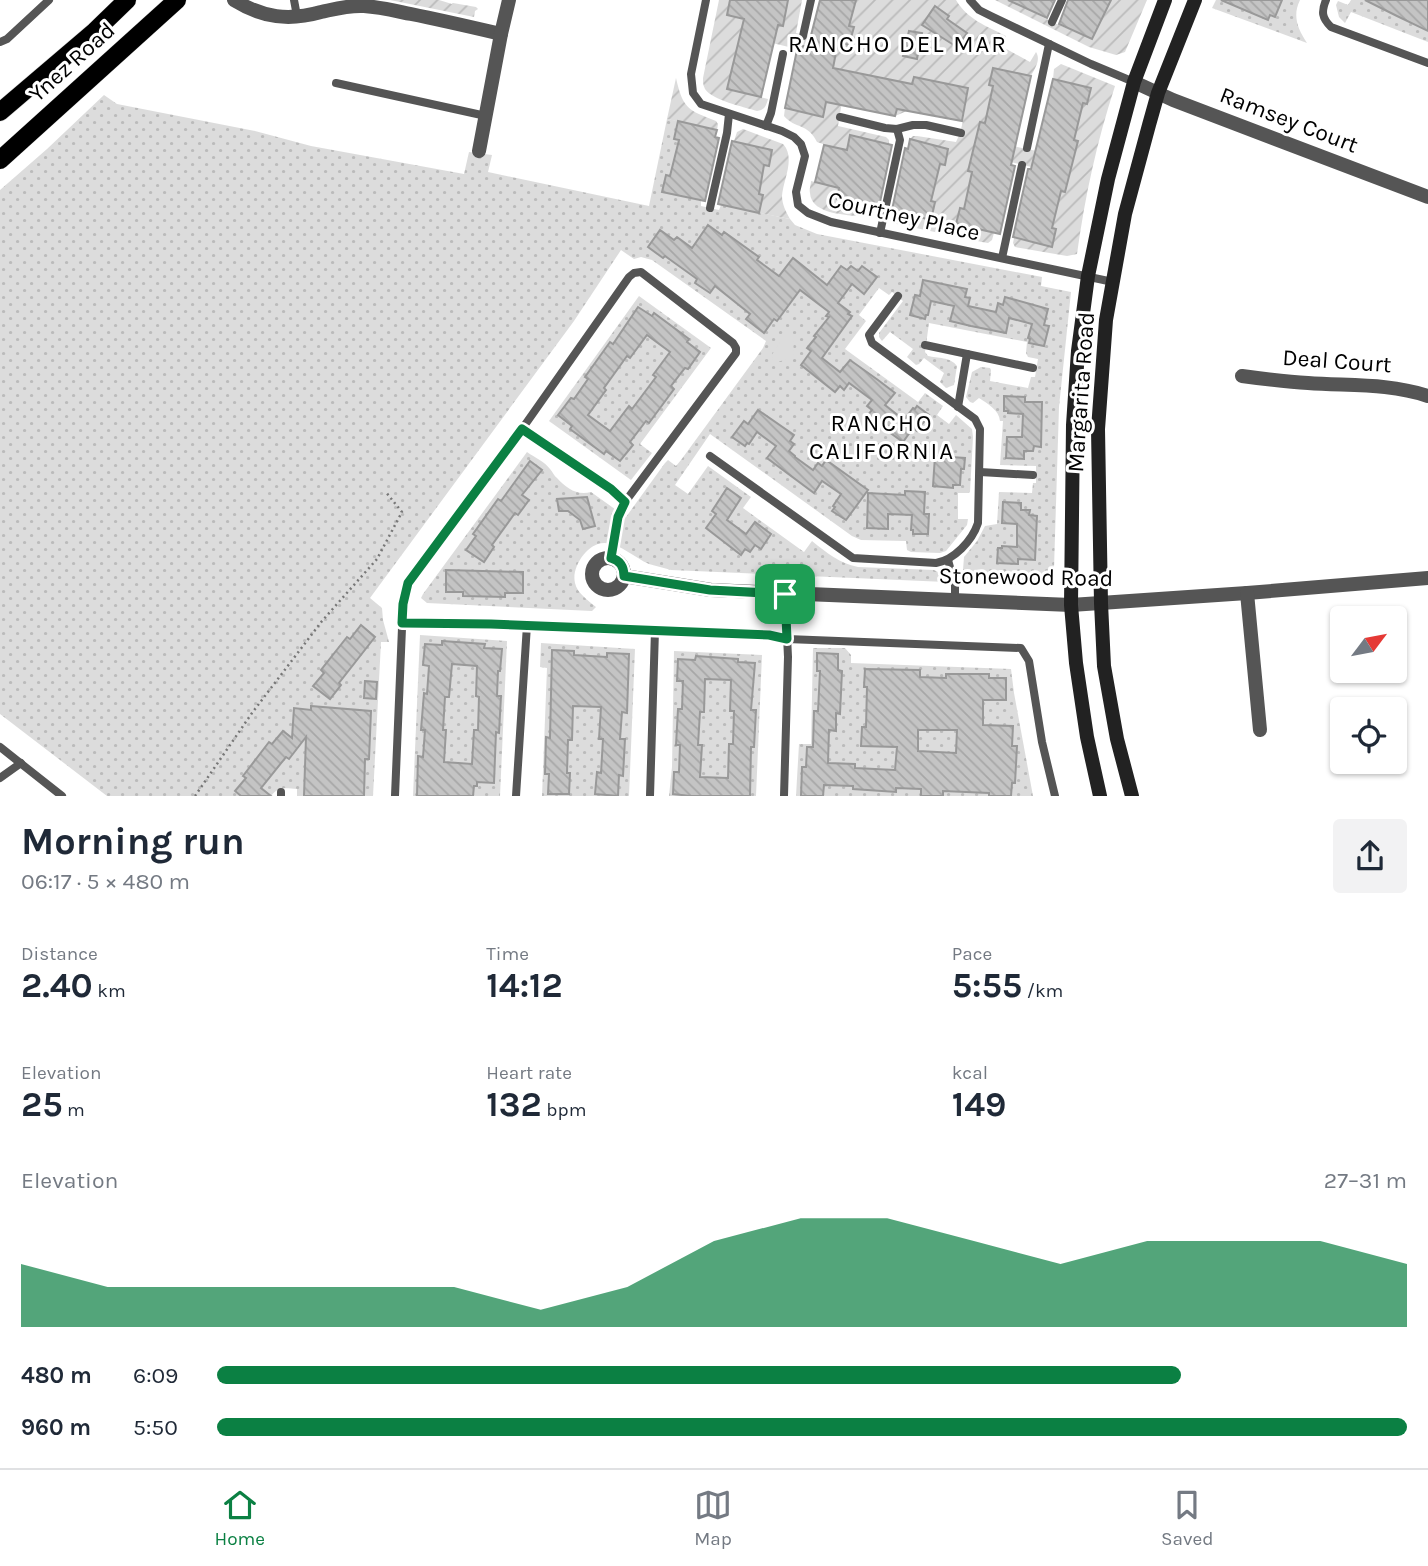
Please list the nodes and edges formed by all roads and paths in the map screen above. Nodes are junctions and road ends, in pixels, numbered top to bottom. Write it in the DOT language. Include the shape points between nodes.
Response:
graph roads {
  1 [pos="49,0"];
  2 [pos="127,0"];
  3 [pos="177,0"];
  4 [pos="234,0"];
  5 [pos="294,0"];
  6 [pos="509,0"];
  7 [pos="706,0"];
  8 [pos="811,0"];
  9 [pos="970,0"];
  10 [pos="1062,0"];
  11 [pos="1166,0"];
  12 [pos="1195,0"];
  13 [pos="1326,0"];
  14 [pos="359,3"];
  15 [pos="297,16"];
  16 [pos="1052,22"];
  17 [pos="500,34"];
  18 [pos="803,36"];
  19 [pos="0,42"];
  20 [pos="1049,44"];
  21 [pos="783,54"];
  22 [pos="1428,63"];
  23 [pos="1135,82"];
  24 [pos="336,83"];
  25 [pos="1158,93"];
  26 [pos="0,112"];
  27 [pos="729,114"];
  28 [pos="485,116"];
  29 [pos="840,117"];
  30 [pos="766,126"];
  31 [pos="897,129"];
  32 [pos="961,133"];
  33 [pos="1027,148"];
  34 [pos="479,151"];
  35 [pos="0,160"];
  36 [pos="1022,165"];
  37 [pos="1428,197"];
  38 [pos="710,208"];
  39 [pos="880,233"];
  40 [pos="1002,258"];
  41 [pos="1088,276"];
  42 [pos="1113,282"];
  43 [pos="898,296"];
  44 [pos="925,345"];
  45 [pos="967,354"];
  46 [pos="1033,368"];
  47 [pos="1242,376"];
  48 [pos="1428,396"];
  49 [pos="958,407"];
  50 [pos="522,429"];
  51 [pos="710,456"];
  52 [pos="980,472"];
  53 [pos="1033,475"];
  54 [pos="385,491"];
  55 [pos="625,502"];
  56 [pos="611,558"];
  57 [pos="948,560"];
  58 [pos="624,576"];
  59 [pos="1428,578"];
  60 [pos="1247,593"];
  61 [pos="785,594"];
  62 [pos="955,600"];
  63 [pos="1101,603"];
  64 [pos="1071,605"];
  65 [pos="402,623"];
  66 [pos="527,625"];
  67 [pos="655,630"];
  68 [pos="787,639"];
  69 [pos="1260,730"];
  70 [pos="0,747"];
  71 [pos="21,763"];
  72 [pos="0,778"];
  73 [pos="62,796"];
  74 [pos="195,796"];
  75 [pos="395,796"];
  76 [pos="516,796"];
  77 [pos="650,796"];
  78 [pos="784,796"];
  79 [pos="1055,796"];
  80 [pos="1100,796"];
  81 [pos="1132,796"];
  1 -- 19 [label="lane"];
  2 -- 26 [label="main road, Ynez Road"];
  3 -- 35 [label="main road, Ynez Road"];
  4 -- 15 [label="street" via="265,15"];
  5 -- 15 [label="lane"];
  6 -- 17 [label="street"];
  7 -- 27 [label="lane, Courtney Place" via="691,74 693,93 701,104"];
  8 -- 18 [label="lane"];
  9 -- 20 [label="lane" via="991,16"];
  10 -- 16 [label="lane"];
  11 -- 23 [label="main road, Margarita Road"];
  12 -- 25 [label="main road, Margarita Road"];
  13 -- 22 [label="lane" via="1323,19 1331,27"];
  14 -- 15 [label="street"];
  14 -- 17 [label="street"];
  17 -- 28 [label="street"];
  20 -- 23 [label="lane"];
  20 -- 33 [label="lane"];
  21 -- 30 [label="lane"];
  23 -- 25 [label="street, Ramsey Court"];
  23 -- 41 [label="main road, Margarita Road"];
  24 -- 28 [label="lane"];
  25 -- 37 [label="street, Ramsey Court"];
  25 -- 42 [label="main road, Margarita Road" via="1125,214"];
  27 -- 30 [label="lane, Courtney Place"];
  27 -- 38 [label="lane"];
  28 -- 34 [label="street"];
  29 -- 31 [label="lane"];
  30 -- 39 [label="lane, Courtney Place" via="801,144 805,156 796,192 798,205 831,222"];
  31 -- 32 [label="lane" via="926,125"];
  31 -- 39 [label="lane" via="900,140"];
  36 -- 40 [label="lane"];
  39 -- 40 [label="lane, Courtney Place"];
  40 -- 41 [label="lane, Courtney Place"];
  41 -- 42 [label="lane, Courtney Place"];
  41 -- 64 [label="main road, Margarita Road" via="1073,425"];
  42 -- 63 [label="main road, Margarita Road" via="1098,429"];
  43 -- 49 [label="lane" via="869,338"];
  44 -- 45 [label="lane"];
  45 -- 46 [label="lane"];
  45 -- 49 [label="lane"];
  47 -- 48 [label="street, Deal Court" via="1358,384"];
  49 -- 52 [label="lane" via="975,419 980,429"];
  50 -- 55 [label="lane"];
  50 -- 55 [label="lane" via="629,277 641,272 733,343 736,353"];
  50 -- 65 [label="lane" via="408,583"];
  51 -- 57 [label="lane" via="853,558"];
  52 -- 53 [label="lane"];
  52 -- 57 [label="lane" via="976,528"];
  54 -- 74 [label="path" via="402,512 377,559 322,621"];
  55 -- 56 [label="lane"];
  56 -- 58 [label="street" via="622,565"];
  56 -- 58 [label="street" via="595,563 594,583 608,591 619,586"];
  57 -- 62 [label="lane"];
  58 -- 61 [label="street, Stonewood Road" via="710,590"];
  59 -- 60 [label="street, Stonewood Road"];
  60 -- 63 [label="street, Stonewood Road"];
  60 -- 69 [label="street"];
  61 -- 62 [label="street, Stonewood Road"];
  61 -- 68 [label="lane"];
  62 -- 64 [label="street, Stonewood Road"];
  63 -- 64 [label="street, Stonewood Road"];
  63 -- 81 [label="main road, Margarita Road" via="1104,666"];
  64 -- 80 [label="main road, Margarita Road" via="1087,737"];
  65 -- 66 [label="lane"];
  65 -- 75 [label="lane"];
  66 -- 67 [label="lane"];
  66 -- 76 [label="lane"];
  67 -- 68 [label="lane"];
  67 -- 77 [label="lane"];
  68 -- 78 [label="lane"];
  68 -- 79 [label="lane" via="1021,648 1029,661"];
  70 -- 71 [label="lane"];
  71 -- 72 [label="lane"];
  71 -- 73 [label="lane"];
}
